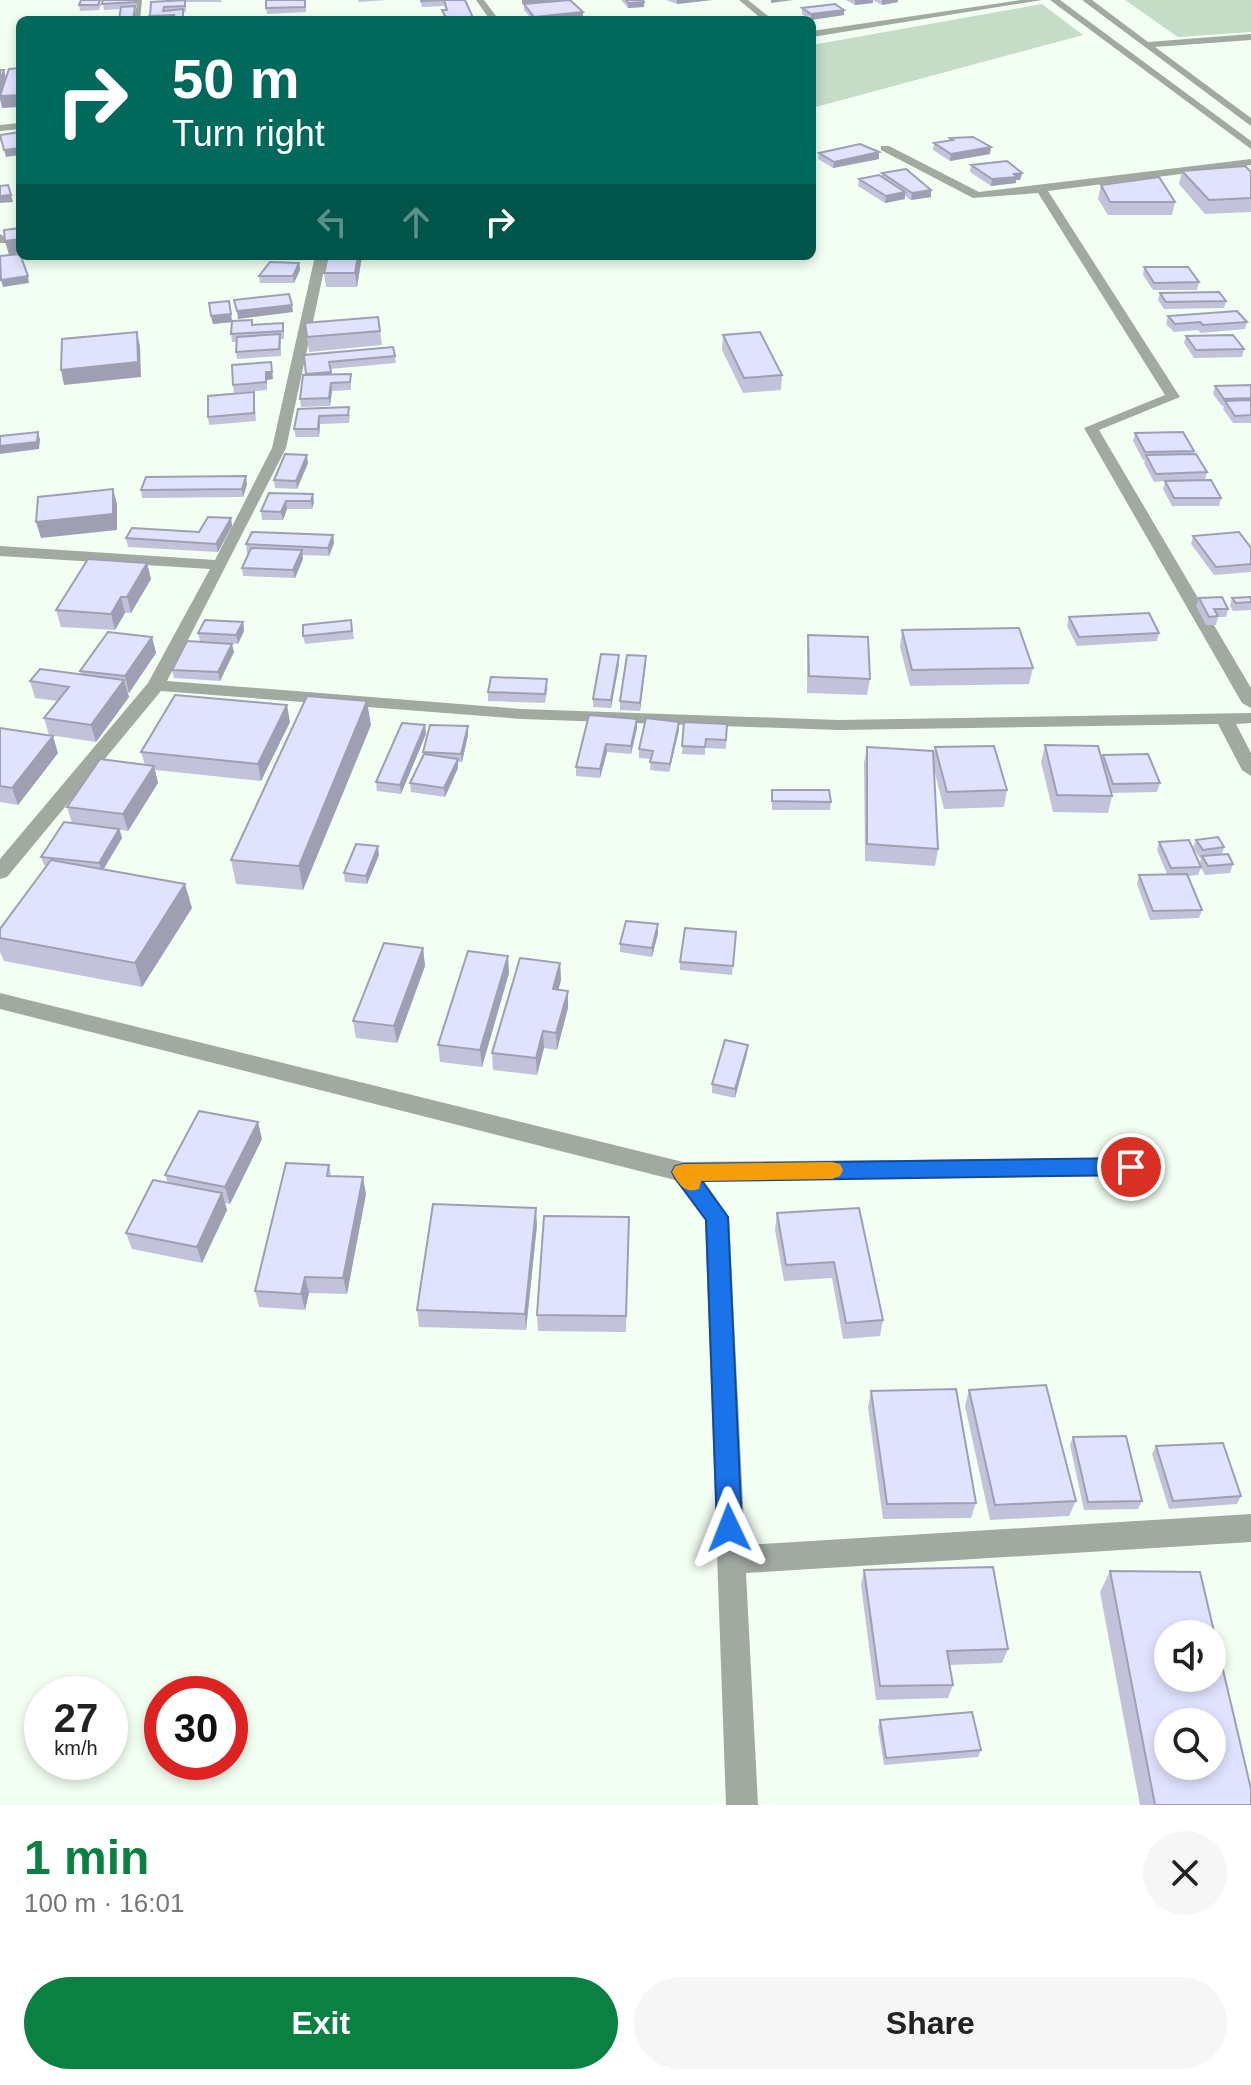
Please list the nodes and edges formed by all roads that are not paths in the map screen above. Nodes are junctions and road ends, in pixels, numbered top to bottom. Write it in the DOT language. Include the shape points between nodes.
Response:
graph roads {
  1 [pos="743,0"];
  2 [pos="1038,0"];
  3 [pos="1054,0"];
  4 [pos="1086,0"];
  5 [pos="989,3"];
  6 [pos="764,16"];
  7 [pos="816,33"];
  8 [pos="1251,37"];
  9 [pos="1145,45"];
  10 [pos="1251,123"];
  11 [pos="1251,146"];
  12 [pos="885,148"];
  13 [pos="1251,162"];
  14 [pos="1041,189"];
  15 [pos="320,260"];
  16 [pos="0,551"];
  17 [pos="220,565"];
  18 [pos="156,685"];
  19 [pos="1251,703"];
  20 [pos="1224,718"];
  21 [pos="1251,718"];
  22 [pos="1251,770"];
  23 [pos="0,872"];
  24 [pos="0,1001"];
  25 [pos="1131,1167"];
  26 [pos="683,1172"];
  27 [pos="1251,1528"];
  28 [pos="731,1560"];
  29 [pos="742,1805"];
  1 -- 6 [label="street"];
  2 -- 5 [label="street"];
  3 -- 11 [label="street"];
  4 -- 9 [label="street"];
  5 -- 7 [label="street"];
  8 -- 9 [label="street"];
  9 -- 10 [label="street"];
  12 -- 14 [label="street" via="977,196"];
  13 -- 14 [label="street"];
  14 -- 19 [label="street" via="1173,397 1091,428"];
  15 -- 17 [label="street" via="279,448"];
  16 -- 17 [label="street"];
  17 -- 18 [label="street"];
  18 -- 20 [label="street" via="522,714 839,725"];
  18 -- 23 [label="street"];
  20 -- 21 [label="street"];
  20 -- 22 [label="street"];
  24 -- 26 [label="street"];
  25 -- 26 [label="street"];
  26 -- 28 [label="street" via="717,1217"];
  27 -- 28 [label="street"];
  28 -- 29 [label="street"];
}
